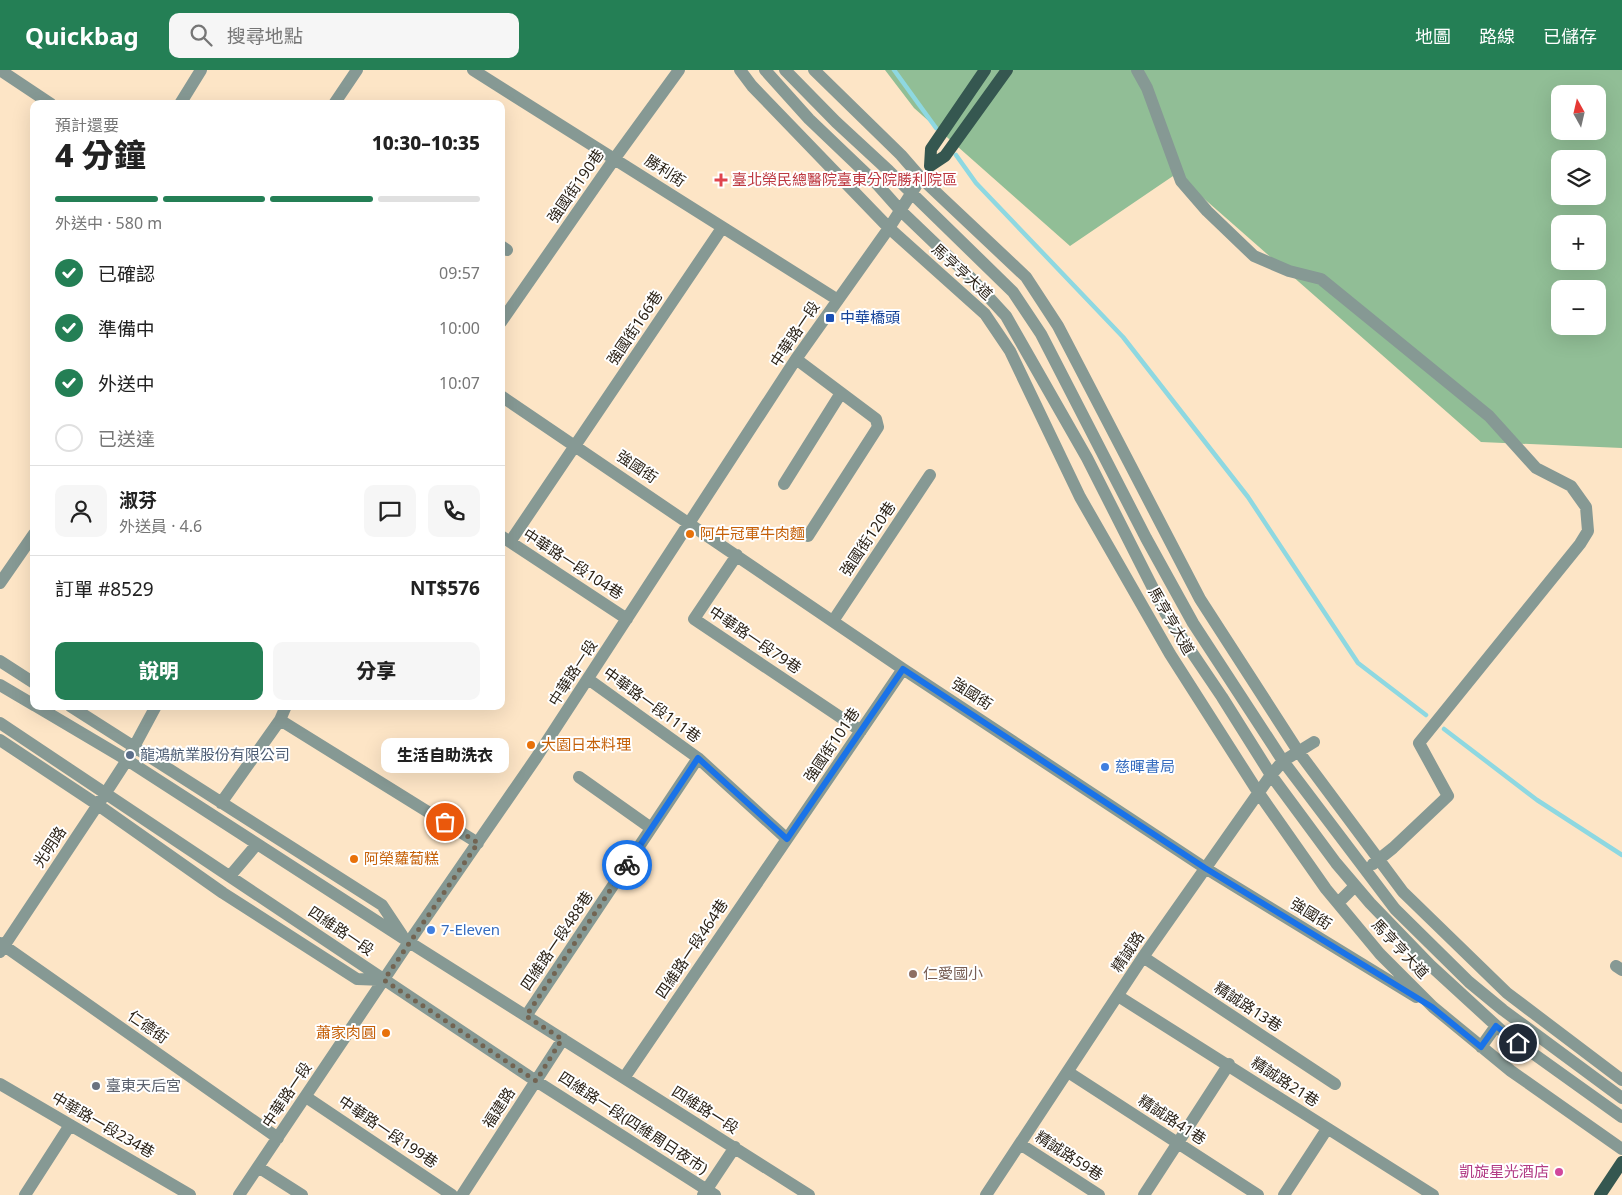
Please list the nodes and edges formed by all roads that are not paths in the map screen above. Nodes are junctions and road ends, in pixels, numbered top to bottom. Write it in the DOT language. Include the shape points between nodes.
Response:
graph roads {
  1 [pos="0,70"];
  2 [pos="201,70"];
  3 [pos="357,70"];
  4 [pos="474,70"];
  5 [pos="679,70"];
  6 [pos="740,70"];
  7 [pos="765,70"];
  8 [pos="785,70"];
  9 [pos="814,70"];
  10 [pos="985,70"];
  11 [pos="1006,70"];
  12 [pos="1137,70"];
  13 [pos="45,100"];
  14 [pos="182,100"];
  15 [pos="337,100"];
  16 [pos="615,158"];
  17 [pos="930,166"];
  18 [pos="921,178"];
  19 [pos="911,193"];
  20 [pos="900,210"];
  21 [pos="722,228"];
  22 [pos="889,228"];
  23 [pos="838,300"];
  24 [pos="505,316"];
  25 [pos="1058,326"];
  26 [pos="1041,334"];
  27 [pos="1022,344"];
  28 [pos="1010,351"];
  29 [pos="796,359"];
  30 [pos="841,393"];
  31 [pos="505,399"];
  32 [pos="576,446"];
  33 [pos="930,474"];
  34 [pos="784,484"];
  35 [pos="690,523"];
  36 [pos="808,536"];
  37 [pos="506,539"];
  38 [pos="30,540"];
  39 [pos="737,555"];
  40 [pos="0,583"];
  41 [pos="1200,598"];
  42 [pos="1185,608"];
  43 [pos="1166,614"];
  44 [pos="627,619"];
  45 [pos="833,621"];
  46 [pos="1151,622"];
  47 [pos="0,661"];
  48 [pos="903,669"];
  49 [pos="30,679"];
  50 [pos="588,679"];
  51 [pos="0,685"];
  52 [pos="30,703"];
  53 [pos="42,710"];
  54 [pos="76,710"];
  55 [pos="154,710"];
  56 [pos="284,710"];
  57 [pos="280,720"];
  58 [pos="0,723"];
  59 [pos="861,731"];
  60 [pos="0,740"];
  61 [pos="1314,742"];
  62 [pos="134,747"];
  63 [pos="1298,751"];
  64 [pos="698,758"];
  65 [pos="127,760"];
  66 [pos="1283,761"];
  67 [pos="1270,775"];
  68 [pos="579,777"];
  69 [pos="1258,792"];
  70 [pos="105,794"];
  71 [pos="221,803"];
  72 [pos="98,805"];
  73 [pos="651,828"];
  74 [pos="787,839"];
  75 [pos="478,843"];
  76 [pos="258,844"];
  77 [pos="1379,859"];
  78 [pos="1205,868"];
  79 [pos="1365,871"];
  80 [pos="230,876"];
  81 [pos="1355,886"];
  82 [pos="1338,903"];
  83 [pos="408,942"];
  84 [pos="1,947"];
  85 [pos="1143,957"];
  86 [pos="384,980"];
  87 [pos="1118,996"];
  88 [pos="1515,999"];
  89 [pos="1432,1007"];
  90 [pos="1505,1012"];
  91 [pos="526,1016"];
  92 [pos="1496,1026"];
  93 [pos="562,1039"];
  94 [pos="1481,1047"];
  95 [pos="1229,1064"];
  96 [pos="1068,1072"];
  97 [pos="624,1078"];
  98 [pos="1622,1080"];
  99 [pos="536,1081"];
  100 [pos="0,1084"];
  101 [pos="1335,1084"];
  102 [pos="306,1097"];
  103 [pos="1622,1098"];
  104 [pos="1622,1117"];
  105 [pos="70,1125"];
  106 [pos="1327,1129"];
  107 [pos="278,1138"];
  108 [pos="1020,1144"];
  109 [pos="1178,1144"];
  110 [pos="735,1147"];
  111 [pos="1622,1149"];
  112 [pos="1622,1162"];
  113 [pos="258,1167"];
  114 [pos="709,1193"];
  115 [pos="26,1195"];
  116 [pos="190,1195"];
  117 [pos="238,1195"];
  118 [pos="302,1195"];
  119 [pos="452,1195"];
  120 [pos="462,1195"];
  121 [pos="808,1195"];
  122 [pos="986,1195"];
  123 [pos="1099,1195"];
  124 [pos="1144,1195"];
  125 [pos="1258,1195"];
  126 [pos="1284,1195"];
  127 [pos="1433,1195"];
  128 [pos="1600,1195"];
  1 -- 13 [label="street"];
  2 -- 14 [label="street"];
  3 -- 15 [label="street"];
  4 -- 16 [label="street, 勝利街"];
  5 -- 16 [label="street, 強國街190巷"];
  6 -- 22 [label="street, 馬亨亨大道"];
  7 -- 20 [label="street, 馬亨亨大道" via="808,119"];
  8 -- 19 [label="street, 馬亨亨大道"];
  9 -- 18 [label="street"];
  10 -- 17 [label="main road" via="932,149"];
  11 -- 17 [label="main road" via="945,156"];
  12 -- 77 [label="street" via="1147,88 1181,181 1206,211 1254,256 1289,271 1321,278 1489,416 1536,468 1571,486 1586,507 1588,531 1580,544 1418,743 1448,796"];
  16 -- 21 [label="street, 勝利街"];
  16 -- 24 [label="street, 強國街190巷"];
  17 -- 18 [label="street, 中華路一段"];
  18 -- 19 [label="street, 中華路一段"];
  18 -- 25 [label="street" via="1026,277"];
  19 -- 20 [label="street, 中華路一段"];
  19 -- 26 [label="street, 馬亨亨大道" via="1013,292"];
  20 -- 22 [label="street, 中華路一段"];
  20 -- 27 [label="street, 馬亨亨大道" via="1006,316"];
  21 -- 23 [label="street, 勝利街"];
  21 -- 32 [label="street, 強國街166巷"];
  22 -- 23 [label="street, 中華路一段"];
  22 -- 28 [label="street, 馬亨亨大道" via="985,314"];
  23 -- 29 [label="street, 中華路一段"];
  25 -- 26 [label="street"];
  25 -- 41 [label="street"];
  26 -- 42 [label="street, 馬亨亨大道"];
  27 -- 28 [label="street"];
  27 -- 43 [label="street, 馬亨亨大道" via="1087,458"];
  28 -- 46 [label="street, 馬亨亨大道" via="1080,497"];
  29 -- 30 [label="street"];
  29 -- 35 [label="street, 中華路一段"];
  30 -- 34 [label="street"];
  30 -- 36 [label="street" via="876,419 878,428"];
  31 -- 32 [label="street, 強國街"];
  32 -- 35 [label="street, 強國街"];
  32 -- 37 [label="street, 強國街166巷"];
  33 -- 45 [label="street, 強國街120巷"];
  35 -- 39 [label="street, 強國街"];
  35 -- 44 [label="street, 中華路一段"];
  37 -- 44 [label="street, 中華路一段104巷"];
  38 -- 40 [label="street"];
  39 -- 45 [label="street, 強國街"];
  39 -- 59 [label="street, 中華路一段79巷" via="694,618"];
  41 -- 42 [label="street"];
  41 -- 63 [label="street"];
  42 -- 66 [label="street, 馬亨亨大道"];
  43 -- 46 [label="street"];
  43 -- 67 [label="street, 馬亨亨大道"];
  44 -- 50 [label="street, 中華路一段"];
  45 -- 48 [label="street, 強國街"];
  46 -- 69 [label="street, 馬亨亨大道"];
  47 -- 49 [label="street"];
  48 -- 59 [label="street, 強國街101巷"];
  48 -- 78 [label="street, 強國街"];
  50 -- 64 [label="street, 中華路一段111巷"];
  50 -- 75 [label="street, 中華路一段"];
  51 -- 52 [label="street, 四維路一段"];
  53 -- 65 [label="street, 四維路一段"];
  54 -- 62 [label="street, 四維路一段"];
  55 -- 62 [label="street, 光明路"];
  56 -- 57 [label="street"];
  57 -- 71 [label="street"];
  57 -- 75 [label="street"];
  58 -- 70 [label="street, 四維路一段"];
  59 -- 74 [label="street, 強國街101巷"];
  60 -- 72 [label="street, 四維路一段"];
  61 -- 63 [label="street, 精誠路"];
  62 -- 65 [label="street, 光明路"];
  62 -- 71 [label="street, 四維路一段"];
  63 -- 66 [label="street, 精誠路"];
  63 -- 77 [label="street"];
  64 -- 73 [label="street, 四維路一段488巷"];
  64 -- 74 [label="street, 中華路一段111巷"];
  65 -- 70 [label="street, 光明路"];
  65 -- 76 [label="street, 四維路一段"];
  66 -- 67 [label="street, 精誠路"];
  66 -- 79 [label="street, 馬亨亨大道"];
  67 -- 69 [label="street, 精誠路"];
  67 -- 81 [label="street, 馬亨亨大道"];
  68 -- 73 [label="street"];
  69 -- 78 [label="street, 精誠路"];
  69 -- 82 [label="street, 馬亨亨大道"];
  70 -- 72 [label="street, 光明路"];
  70 -- 80 [label="street, 四維路一段"];
  71 -- 83 [label="street, 四維路一段" via="382,905"];
  72 -- 84 [label="street, 光明路"];
  72 -- 86 [label="street, 四維路一段" via="223,893 357,979"];
  73 -- 91 [label="street, 四維路一段488巷"];
  74 -- 97 [label="street, 四維路一段464巷"];
  75 -- 83 [label="street, 中華路一段"];
  76 -- 80 [label="street"];
  76 -- 83 [label="street, 四維路一段"];
  77 -- 79 [label="street"];
  77 -- 88 [label="street" via="1403,892"];
  78 -- 85 [label="street, 精誠路"];
  78 -- 89 [label="street, 強國街"];
  79 -- 90 [label="street, 馬亨亨大道" via="1395,909 1469,982"];
  80 -- 86 [label="street, 四維路一段"];
  81 -- 82 [label="street"];
  81 -- 92 [label="street, 馬亨亨大道" via="1430,965"];
  82 -- 89 [label="street, 馬亨亨大道" via="1380,954"];
  83 -- 86 [label="street, 中華路一段"];
  83 -- 91 [label="street, 四維路一段"];
  84 -- 107 [label="street, 仁德街"];
  85 -- 87 [label="street, 精誠路"];
  85 -- 101 [label="street, 精誠路13巷"];
  86 -- 99 [label="street, 四維路一段(四維周日夜市)"];
  86 -- 102 [label="street, 中華路一段"];
  87 -- 95 [label="street, 精誠路21巷"];
  87 -- 96 [label="street, 精誠路"];
  88 -- 90 [label="street"];
  88 -- 98 [label="street"];
  89 -- 94 [label="street, 馬亨亨大道"];
  90 -- 103 [label="street, 馬亨亨大道"];
  91 -- 93 [label="street, 四維路一段"];
  92 -- 94 [label="street"];
  92 -- 104 [label="street, 馬亨亨大道"];
  93 -- 97 [label="street, 四維路一段"];
  93 -- 99 [label="street, 福建路"];
  94 -- 111 [label="street, 馬亨亨大道"];
  95 -- 106 [label="street, 精誠路21巷"];
  95 -- 109 [label="street"];
  96 -- 108 [label="street, 精誠路"];
  96 -- 109 [label="street, 精誠路41巷"];
  97 -- 110 [label="street, 四維路一段"];
  99 -- 114 [label="street, 四維路一段(四維周日夜市)"];
  99 -- 120 [label="street, 福建路"];
  100 -- 105 [label="street, 中華路一段234巷"];
  102 -- 107 [label="street, 中華路一段"];
  102 -- 119 [label="street, 中華路一段199巷"];
  105 -- 115 [label="street"];
  105 -- 116 [label="street, 中華路一段234巷"];
  106 -- 126 [label="street"];
  106 -- 127 [label="street, 精誠路21巷"];
  107 -- 113 [label="street, 中華路一段"];
  108 -- 122 [label="street, 精誠路"];
  108 -- 123 [label="street, 精誠路59巷"];
  109 -- 124 [label="street"];
  109 -- 125 [label="street, 精誠路41巷"];
  110 -- 114 [label="street"];
  110 -- 121 [label="street, 四維路一段"];
  112 -- 128 [label="main road"];
  113 -- 117 [label="street, 中華路一段"];
  113 -- 118 [label="street"];
}
